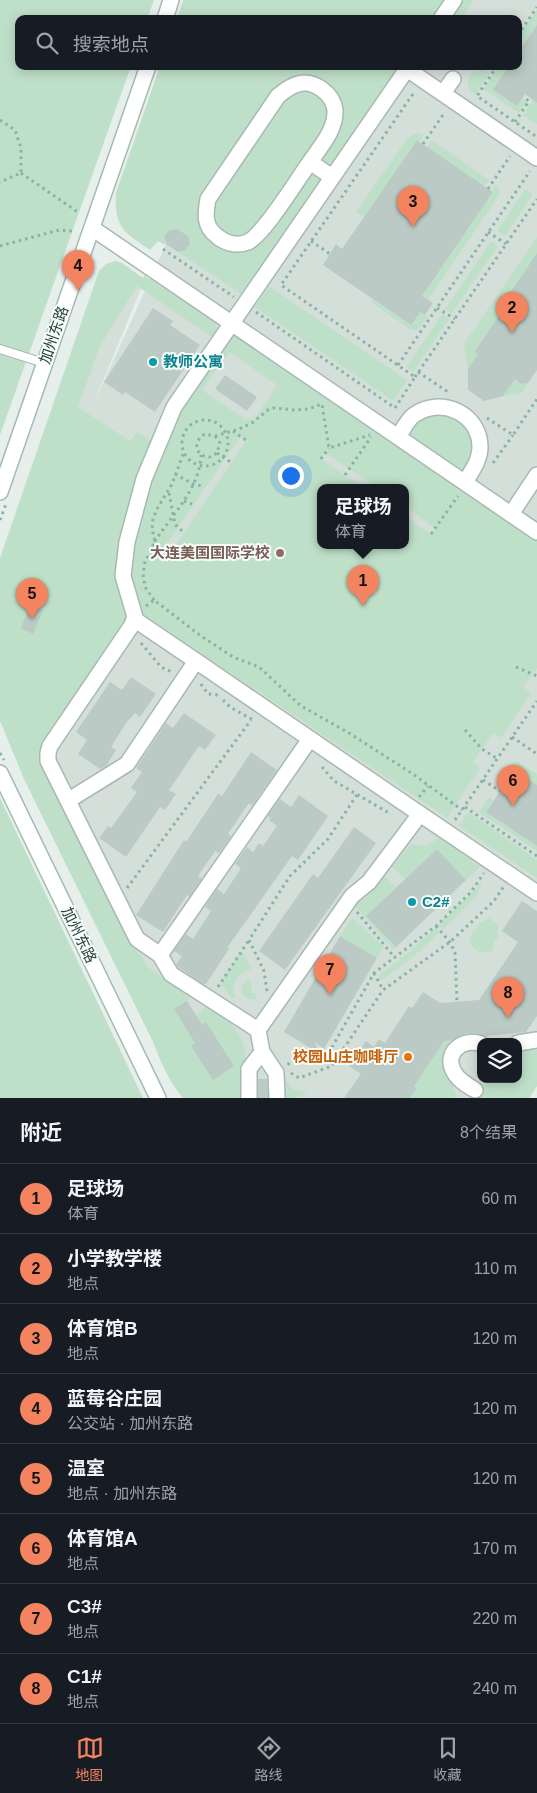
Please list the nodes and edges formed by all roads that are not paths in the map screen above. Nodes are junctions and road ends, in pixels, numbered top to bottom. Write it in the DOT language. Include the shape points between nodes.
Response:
graph roads {
  1 [pos="171,0"];
  2 [pos="454,0"];
  3 [pos="166,15"];
  4 [pos="444,15"];
  5 [pos="147,70"];
  6 [pos="407,70"];
  7 [pos="410,70"];
  8 [pos="453,79"];
  9 [pos="445,101"];
  10 [pos="310,162"];
  11 [pos="535,162"];
  12 [pos="332,177"];
  13 [pos="92,228"];
  14 [pos="232,324"];
  15 [pos="0,349"];
  16 [pos="44,363"];
  17 [pos="398,437"];
  18 [pos="537,474"];
  19 [pos="463,486"];
  20 [pos="0,492"];
  21 [pos="511,514"];
  22 [pos="537,532"];
  23 [pos="134,618"];
  24 [pos="196,661"];
  25 [pos="310,739"];
  26 [pos="0,773"];
  27 [pos="69,800"];
  28 [pos="420,814"];
  29 [pos="537,893"];
  30 [pos="160,955"];
  31 [pos="258,1030"];
  32 [pos="537,1040"];
  33 [pos="522,1042"];
  34 [pos="477,1044"];
  35 [pos="262,1052"];
  36 [pos="475,1089"];
  37 [pos="158,1098"];
  38 [pos="248,1098"];
  39 [pos="277,1098"];
  1 -- 3 [label="street"];
  2 -- 4 [label="street"];
  5 -- 13 [label="street, 加州东路"];
  6 -- 12 [label="street"];
  7 -- 9 [label="street"];
  8 -- 9 [label="street"];
  9 -- 11 [label="street"];
  10 -- 10 [label="street" via="330,133 335,110 326,92 299,83 278,96 208,199 207,225 227,242 249,241 262,230"];
  10 -- 12 [label="street"];
  12 -- 14 [label="street"];
  13 -- 14 [label="street"];
  13 -- 16 [label="street, 加州东路"];
  14 -- 17 [label="street"];
  14 -- 23 [label="street" via="174,407 144,479 127,542 123,576"];
  15 -- 16 [label="lane"];
  16 -- 20 [label="street, 加州东路"];
  17 -- 19 [label="street"];
  17 -- 19 [label="street" via="412,416 423,409 449,407 461,413 478,434 480,446 478,459"];
  18 -- 21 [label="street"];
  19 -- 21 [label="street"];
  21 -- 22 [label="street"];
  23 -- 24 [label="street"];
  23 -- 27 [label="street" via="50,746 48,761"];
  24 -- 25 [label="street"];
  24 -- 27 [label="street" via="126,764"];
  25 -- 28 [label="street"];
  25 -- 30 [label="street"];
  26 -- 37 [label="street, 加州东路"];
  27 -- 30 [label="street" via="137,939"];
  28 -- 29 [label="street"];
  28 -- 31 [label="street" via="369,882 352,896"];
  30 -- 31 [label="street" via="172,974"];
  31 -- 35 [label="street"];
  32 -- 33 [label="street"];
  34 -- 36 [label="street" via="459,1046 452,1056 454,1073"];
  35 -- 38 [label="street" via="249,1069"];
  35 -- 39 [label="street" via="276,1073"];
}
